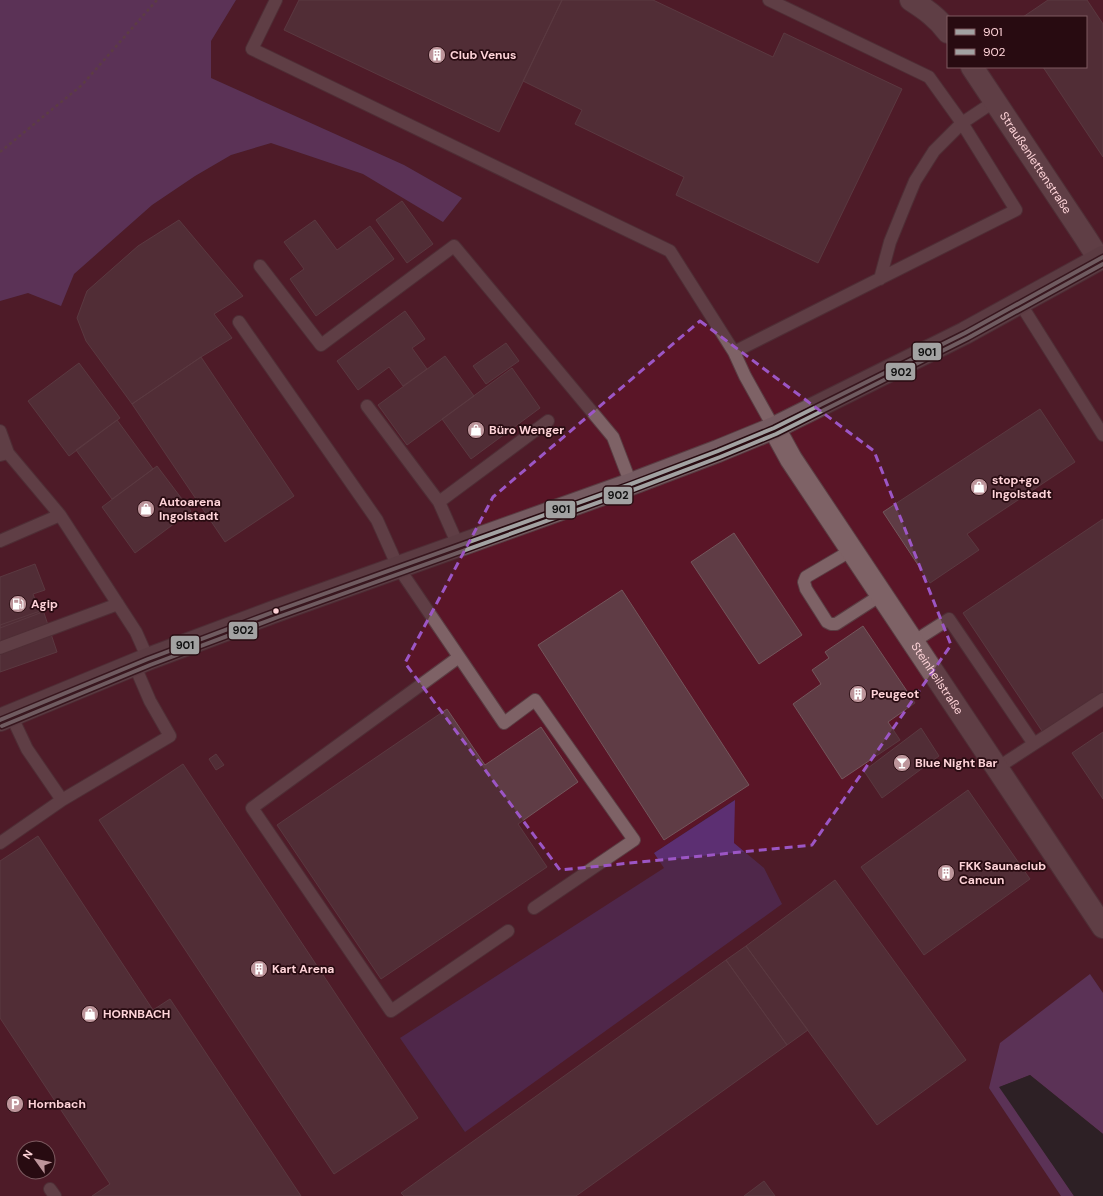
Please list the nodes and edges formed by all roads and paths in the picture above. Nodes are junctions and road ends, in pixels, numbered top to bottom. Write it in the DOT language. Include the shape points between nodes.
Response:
graph roads {
  1 [pos="157,0"];
  2 [pos="276,0"];
  3 [pos="769,0"];
  4 [pos="911,0"];
  5 [pos="947,30"];
  6 [pos="973,68"];
  7 [pos="995,101"];
  8 [pos="962,123"];
  9 [pos="0,152"];
  10 [pos="1101,258"];
  11 [pos="260,266"];
  12 [pos="880,279"];
  13 [pos="1020,303"];
  14 [pos="239,322"];
  15 [pos="734,352"];
  16 [pos="367,406"];
  17 [pos="548,421"];
  18 [pos="774,428"];
  19 [pos="0,431"];
  20 [pos="1103,434"];
  21 [pos="4,454"];
  22 [pos="631,484"];
  23 [pos="439,502"];
  24 [pos="60,515"];
  25 [pos="0,541"];
  26 [pos="458,546"];
  27 [pos="852,550"];
  28 [pos="398,567"];
  29 [pos="882,595"];
  30 [pos="118,604"];
  31 [pos="913,642"];
  32 [pos="0,648"];
  33 [pos="459,657"];
  34 [pos="141,661"];
  35 [pos="1103,699"];
  36 [pos="5,717"];
  37 [pos="1034,744"];
  38 [pos="997,768"];
  39 [pos="62,800"];
  40 [pos="0,843"];
  41 [pos="534,908"];
  42 [pos="1103,927"];
  43 [pos="508,931"];
  1 -- 9 [label="path" via="82,85"];
  2 -- 15 [label="lane" via="252,49 670,251"];
  3 -- 8 [label="lane" via="929,78"];
  4 -- 5 [label="street" via="930,13"];
  6 -- 7 [label="street, Straußenlettenstraße"];
  7 -- 8 [label="lane"];
  7 -- 10 [label="street, Straußenlettenstraße"];
  8 -- 12 [label="lane" via="934,151 915,181 890,242"];
  8 -- 12 [label="lane" via="1016,210"];
  10 -- 13 [label="main road"];
  11 -- 22 [label="lane" via="321,345 454,246 613,437"];
  12 -- 15 [label="lane"];
  13 -- 18 [label="main road"];
  13 -- 20 [label="lane"];
  14 -- 28 [label="lane" via="377,520"];
  15 -- 18 [label="lane"];
  16 -- 23 [label="lane"];
  17 -- 23 [label="lane"];
  18 -- 22 [label="main road"];
  18 -- 27 [label="street, Steinheilstraße" via="791,459"];
  19 -- 21 [label="lane"];
  21 -- 24 [label="lane"];
  22 -- 26 [label="main road"];
  23 -- 26 [label="lane"];
  24 -- 25 [label="lane"];
  24 -- 30 [label="lane"];
  26 -- 28 [label="main road"];
  27 -- 29 [label="street, Steinheilstraße"];
  27 -- 29 [label="lane" via="806,577 804,582 827,622 836,624"];
  28 -- 33 [label="lane"];
  28 -- 34 [label="main road"];
  29 -- 31 [label="street, Steinheilstraße"];
  30 -- 32 [label="lane"];
  30 -- 34 [label="lane" via="136,632"];
  31 -- 37 [label="lane" via="949,619"];
  31 -- 38 [label="street, Steinheilstraße"];
  33 -- 41 [label="lane" via="504,723 536,700 634,840"];
  33 -- 43 [label="lane" via="252,808 391,1011"];
  34 -- 36 [label="main road"];
  34 -- 39 [label="lane" via="150,701 170,736"];
  35 -- 37 [label="lane"];
  36 -- 39 [label="lane"];
  37 -- 38 [label="lane"];
  38 -- 42 [label="street, Steinheilstraße"];
  39 -- 40 [label="lane"];
}
